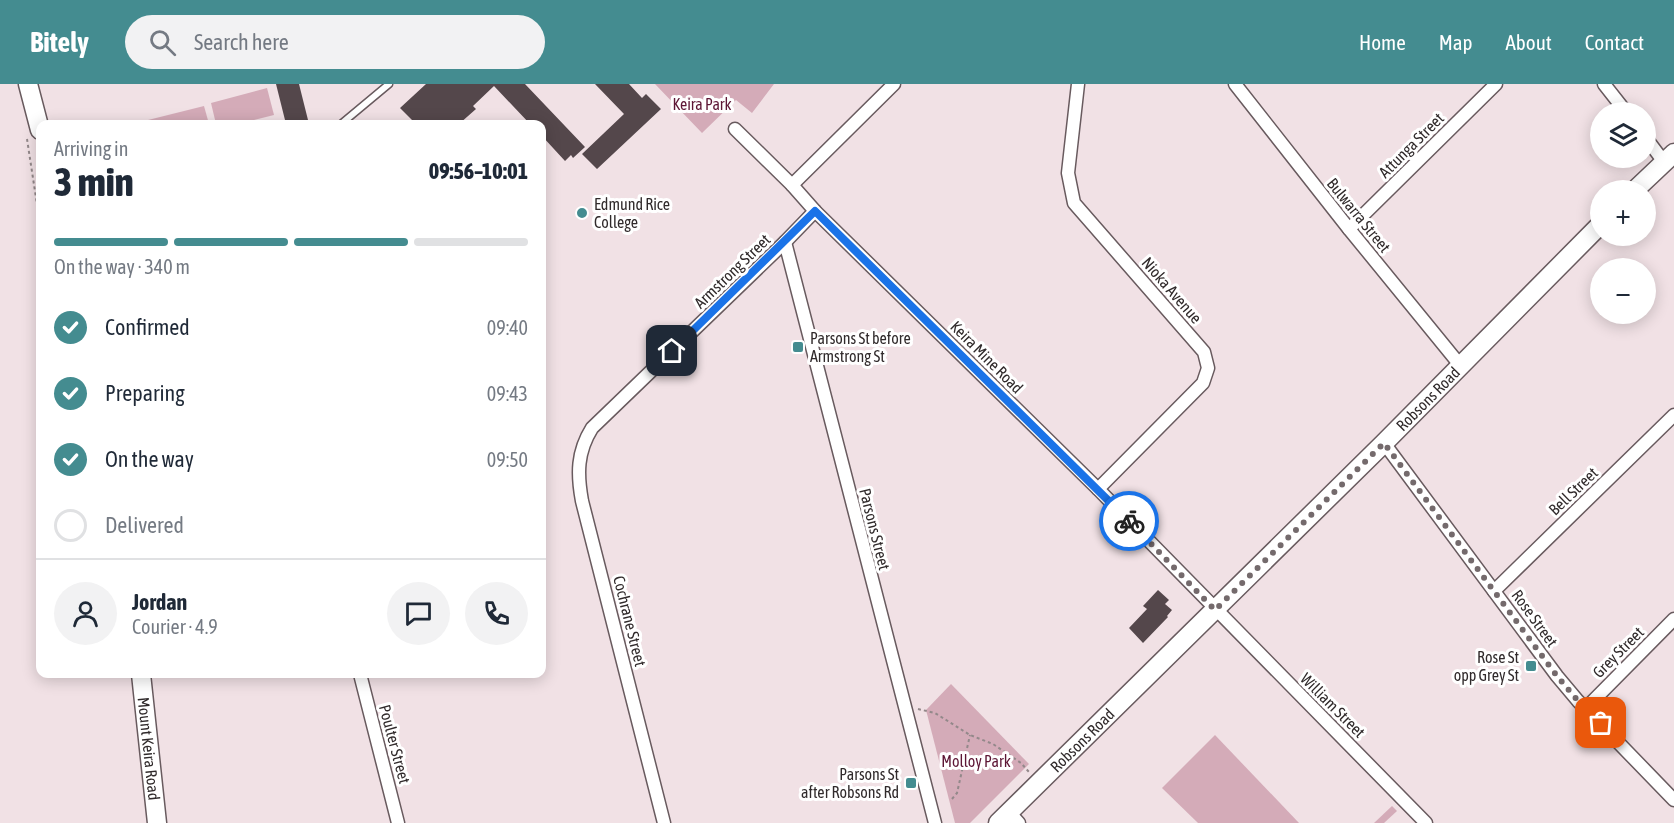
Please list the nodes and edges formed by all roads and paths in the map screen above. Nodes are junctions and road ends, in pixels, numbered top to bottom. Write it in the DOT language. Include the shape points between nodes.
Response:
graph roads {
  1 [pos="28,84"];
  2 [pos="389,84"];
  3 [pos="894,84"];
  4 [pos="1078,84"];
  5 [pos="1235,84"];
  6 [pos="1496,84"];
  7 [pos="1604,84"];
  8 [pos="1618,102"];
  9 [pos="346,120"];
  10 [pos="735,129"];
  11 [pos="32,130"];
  12 [pos="1656,147"];
  13 [pos="1669,158"];
  14 [pos="1646,180"];
  15 [pos="792,185"];
  16 [pos="36,194"];
  17 [pos="815,211"];
  18 [pos="1349,229"];
  19 [pos="1590,235"];
  20 [pos="785,242"];
  21 [pos="1460,365"];
  22 [pos="1674,415"];
  23 [pos="592,428"];
  24 [pos="1384,443"];
  25 [pos="1098,489"];
  26 [pos="1494,591"];
  27 [pos="1215,610"];
  28 [pos="1674,620"];
  29 [pos="141,678"];
  30 [pos="361,678"];
  31 [pos="904,706"];
  32 [pos="1586,708"];
  33 [pos="970,735"];
  34 [pos="1029,772"];
  35 [pos="952,799"];
  36 [pos="1674,800"];
  37 [pos="1009,819"];
  38 [pos="157,823"];
  39 [pos="399,823"];
  40 [pos="664,823"];
  41 [pos="935,823"];
  42 [pos="1426,823"];
  1 -- 11 [label="main road"];
  2 -- 9 [label="lane"];
  3 -- 15 [label="street"];
  4 -- 25 [label="street, Nioka Avenue" via="1068,173 1074,203 1204,352 1208,369 1203,383"];
  5 -- 18 [label="street, Bulwarra Street"];
  6 -- 18 [label="street, Attunga Street"];
  7 -- 8 [label="street"];
  10 -- 15 [label="street, Keira Mine Road"];
  11 -- 16 [label="path"];
  12 -- 13 [label="street"];
  13 -- 14 [label="main road"];
  15 -- 17 [label="street, Keira Mine Road"];
  17 -- 20 [label="street, Armstrong Street"];
  17 -- 25 [label="street, Keira Mine Road"];
  18 -- 21 [label="street, Bulwarra Street"];
  19 -- 21 [label="main road, Robsons Road"];
  20 -- 23 [label="street, Armstrong Street"];
  20 -- 31 [label="street, Parsons Street"];
  21 -- 24 [label="main road, Robsons Road"];
  22 -- 26 [label="street, Bell Street"];
  23 -- 40 [label="street, Cochrane Street" via="579,458 579,486"];
  24 -- 26 [label="street, Rose Street"];
  24 -- 27 [label="main road, Robsons Road"];
  25 -- 27 [label="street, Keira Mine Road"];
  26 -- 32 [label="street, Rose Street" via="1557,676"];
  27 -- 37 [label="main road, Robsons Road"];
  27 -- 42 [label="street, William Street"];
  28 -- 32 [label="street, Grey Street"];
  29 -- 38 [label="main road, Mount Keira Road"];
  30 -- 39 [label="street, Poulter Street"];
  31 -- 33 [label="path" via="935,713"];
  31 -- 41 [label="street, Parsons Street"];
  32 -- 36 [label="street, Rose Street"];
  33 -- 34 [label="path" via="993,744"];
  33 -- 35 [label="path" via="957,793"];
}
